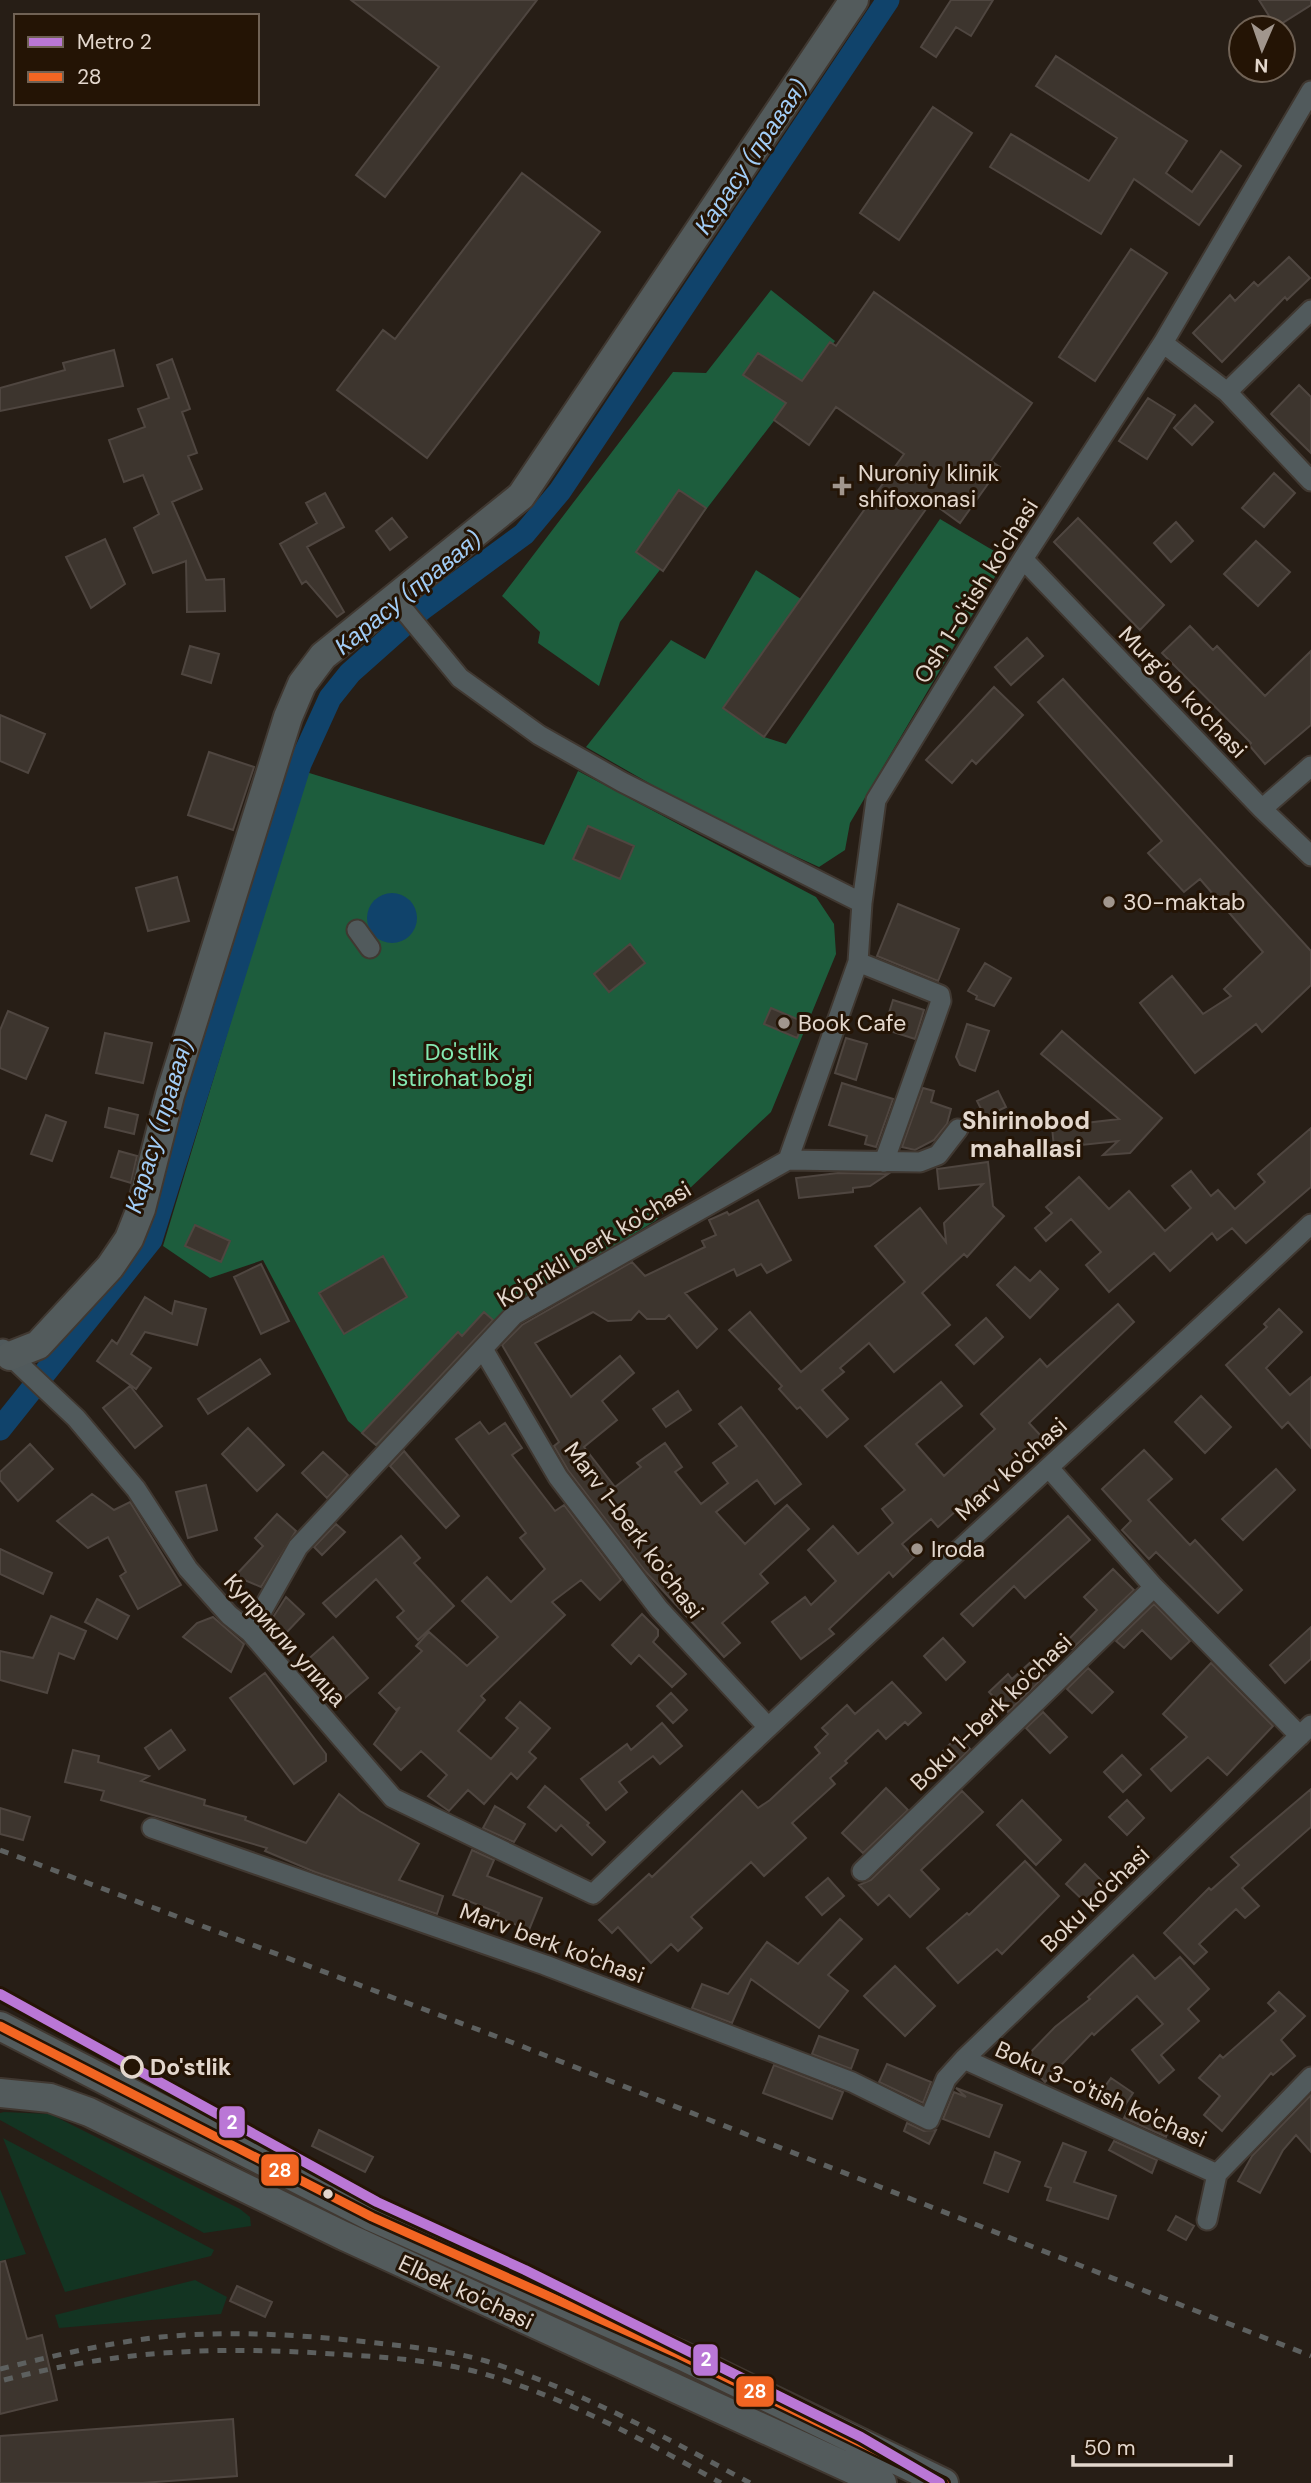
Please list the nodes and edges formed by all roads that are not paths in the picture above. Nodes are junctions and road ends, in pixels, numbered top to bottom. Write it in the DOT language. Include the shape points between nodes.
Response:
graph roads {
  1 [pos="854,0"];
  2 [pos="1311,91"];
  3 [pos="1311,310"];
  4 [pos="1163,342"];
  5 [pos="1227,392"];
  6 [pos="1311,481"];
  7 [pos="1023,559"];
  8 [pos="397,602"];
  9 [pos="1311,766"];
  10 [pos="1262,809"];
  11 [pos="1311,856"];
  12 [pos="862,903"];
  13 [pos="357,930"];
  14 [pos="370,948"];
  15 [pos="858,962"];
  16 [pos="958,1129"];
  17 [pos="788,1160"];
  18 [pos="884,1162"];
  19 [pos="1311,1224"];
  20 [pos="483,1349"];
  21 [pos="9,1359"];
  22 [pos="1049,1468"];
  23 [pos="1154,1587"];
  24 [pos="250,1632"];
  25 [pos="767,1726"];
  26 [pos="1305,1730"];
  27 [pos="152,1828"];
  28 [pos="862,1871"];
  29 [pos="593,1895"];
  30 [pos="0,2026"];
  31 [pos="964,2059"];
  32 [pos="1311,2077"];
  33 [pos="0,2093"];
  34 [pos="50,2098"];
  35 [pos="0,2104"];
  36 [pos="929,2120"];
  37 [pos="1217,2174"];
  38 [pos="1207,2220"];
  39 [pos="882,2483"];
  40 [pos="944,2483"];
  1 -- 8 [label="main road" via="521,496"];
  2 -- 4 [label="street, Osh 1-o'tish ko'chasi"];
  3 -- 5 [label="street"];
  4 -- 5 [label="street"];
  4 -- 7 [label="street, Osh 1-o'tish ko'chasi"];
  5 -- 6 [label="street"];
  7 -- 10 [label="street, Murg'ob ko'chasi"];
  7 -- 12 [label="street, Osh 1-o'tish ko'chasi" via="876,800"];
  8 -- 12 [label="street" via="460,678 557,746"];
  8 -- 21 [label="main road" via="323,656 294,699 129,1239 110,1267 38,1345"];
  9 -- 10 [label="street"];
  10 -- 11 [label="street, Murg'ob ko'chasi"];
  12 -- 15 [label="street, Osh 1-o'tish ko'chasi"];
  13 -- 14 [label="street"];
  15 -- 17 [label="street, Osh 1-o'tish ko'chasi"];
  15 -- 18 [label="street" via="940,995 941,1001"];
  16 -- 18 [label="street" via="932,1159"];
  17 -- 18 [label="street"];
  17 -- 20 [label="street, Ko'prikli berk ko'chasi" via="514,1315"];
  19 -- 22 [label="street, Marv ko'chasi"];
  20 -- 24 [label="street, Ko'prikli berk ko'chasi" via="298,1547"];
  20 -- 25 [label="street, Marv 1-berk ko'chasi" via="567,1488 659,1609"];
  21 -- 24 [label="street, Куприкли улица" via="76,1418 128,1479 188,1569"];
  22 -- 23 [label="street"];
  22 -- 25 [label="street, Marv ko'chasi"];
  23 -- 26 [label="street"];
  23 -- 28 [label="street, Boku 1-berk ko'chasi"];
  24 -- 29 [label="street, Куприкли улица" via="393,1798"];
  25 -- 29 [label="street, Marv ko'chasi"];
  26 -- 31 [label="street, Boku ko'chasi"];
  27 -- 36 [label="street, Marv berk ko'chasi" via="545,1965 852,2082"];
  30 -- 40 [label="main road, Elbek ko'chasi" via="372,2217 678,2354"];
  31 -- 36 [label="street, Boku ko'chasi" via="946,2079"];
  31 -- 37 [label="street, Boku 3-o'tish ko'chasi"];
  32 -- 37 [label="street, Boku 3-o'tish ko'chasi"];
  33 -- 34 [label="main road, Elbek ko'chasi"];
  34 -- 35 [label="main road, Elbek ko'chasi"];
  34 -- 39 [label="main road, Elbek ko'chasi" via="89,2112 344,2236"];
  37 -- 38 [label="street, Boku 3-o'tish ko'chasi"];
}
